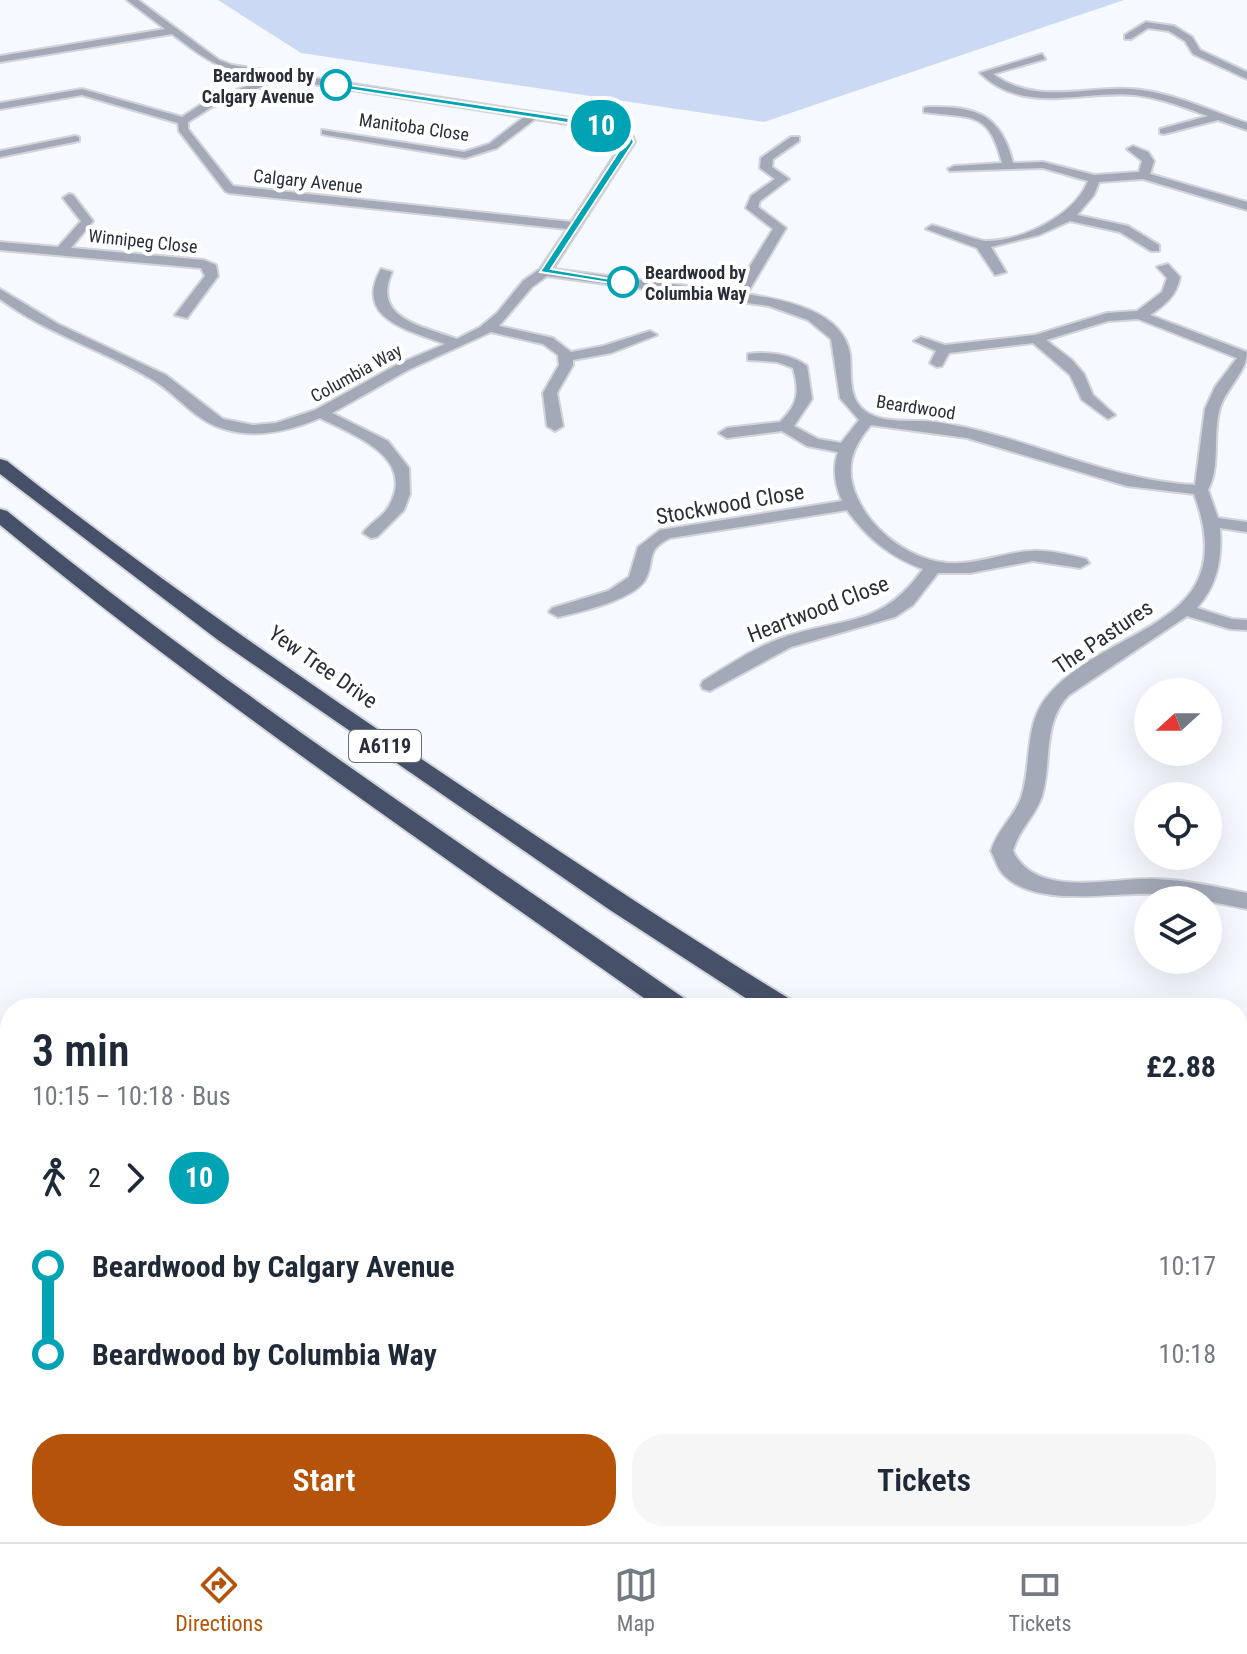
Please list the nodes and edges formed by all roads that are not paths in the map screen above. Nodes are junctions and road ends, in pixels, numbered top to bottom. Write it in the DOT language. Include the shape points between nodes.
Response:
graph roads {
  1 [pos="132,0"];
  2 [pos="1161,15"];
  3 [pos="1152,25"];
  4 [pos="173,31"];
  5 [pos="1128,37"];
  6 [pos="0,45"];
  7 [pos="13,57"];
  8 [pos="1042,57"];
  9 [pos="0,59"];
  10 [pos="280,76"];
  11 [pos="1247,76"];
  12 [pos="1044,99"];
  13 [pos="0,106"];
  14 [pos="1036,108"];
  15 [pos="928,110"];
  16 [pos="533,115"];
  17 [pos="1216,117"];
  18 [pos="183,121"];
  19 [pos="1247,127"];
  20 [pos="1164,131"];
  21 [pos="326,132"];
  22 [pos="75,139"];
  23 [pos="795,139"];
  24 [pos="1133,149"];
  25 [pos="0,154"];
  26 [pos="1008,165"];
  27 [pos="954,169"];
  28 [pos="1144,176"];
  29 [pos="1094,179"];
  30 [pos="69,198"];
  31 [pos="1247,206"];
  32 [pos="1065,216"];
  33 [pos="573,226"];
  34 [pos="932,229"];
  35 [pos="985,245"];
  36 [pos="0,246"];
  37 [pos="1155,248"];
  38 [pos="62,251"];
  39 [pos="1163,267"];
  40 [pos="386,272"];
  41 [pos="545,272"];
  42 [pos="1000,272"];
  43 [pos="0,293"];
  44 [pos="738,297"];
  45 [pos="182,315"];
  46 [pos="1140,315"];
  47 [pos="489,328"];
  48 [pos="650,335"];
  49 [pos="1036,339"];
  50 [pos="921,341"];
  51 [pos="458,344"];
  52 [pos="566,357"];
  53 [pos="753,357"];
  54 [pos="1247,357"];
  55 [pos="323,414"];
  56 [pos="1108,415"];
  57 [pos="868,419"];
  58 [pos="555,426"];
  59 [pos="785,426"];
  60 [pos="727,433"];
  61 [pos="845,448"];
  62 [pos="0,465"];
  63 [pos="1200,490"];
  64 [pos="849,505"];
  65 [pos="0,515"];
  66 [pos="1212,522"];
  67 [pos="1247,527"];
  68 [pos="371,533"];
  69 [pos="1080,563"];
  70 [pos="933,567"];
  71 [pos="1186,610"];
  72 [pos="558,612"];
  73 [pos="1247,625"];
  74 [pos="710,685"];
  75 [pos="1247,901"];
  76 [pos="664,998"];
  77 [pos="766,998"];
  1 -- 4 [label="street"];
  2 -- 3 [label="street"];
  3 -- 5 [label="street"];
  3 -- 11 [label="street" via="1182,34 1196,52"];
  4 -- 7 [label="street"];
  4 -- 10 [label="street" via="222,66"];
  6 -- 7 [label="street"];
  7 -- 9 [label="street"];
  8 -- 12 [label="street" via="985,73"];
  10 -- 16 [label="street"];
  10 -- 18 [label="street"];
  12 -- 14 [label="street"];
  12 -- 17 [label="street" via="1135,92"];
  13 -- 18 [label="street" via="82,92"];
  15 -- 26 [label="street" via="955,111 986,122 1000,135"];
  16 -- 21 [label="street, Manitoba Close" via="493,146 465,155"];
  16 -- 33 [label="street, Columbia Way" via="602,126 628,137"];
  17 -- 19 [label="street"];
  17 -- 20 [label="street"];
  18 -- 33 [label="street, Calgary Avenue" via="183,129 229,189"];
  22 -- 25 [label="street"];
  23 -- 44 [label="street" via="767,158 766,168 783,179 755,199 752,208 780,228"];
  24 -- 28 [label="street" via="1148,161"];
  26 -- 27 [label="street"];
  26 -- 29 [label="street" via="1043,165"];
  28 -- 29 [label="street"];
  28 -- 31 [label="street"];
  29 -- 32 [label="street" via="1091,194"];
  30 -- 38 [label="street, Winnipeg Close" via="87,221"];
  32 -- 35 [label="street" via="1056,226"];
  32 -- 37 [label="street" via="1124,229"];
  33 -- 41 [label="street, Columbia Way"];
  34 -- 35 [label="street"];
  35 -- 42 [label="street"];
  36 -- 38 [label="street, Winnipeg Close"];
  38 -- 45 [label="street, Winnipeg Close" via="211,268 212,276"];
  39 -- 46 [label="street" via="1174,277 1174,285"];
  40 -- 51 [label="street" via="378,284 380,307"];
  41 -- 44 [label="street, Beardwood"];
  41 -- 47 [label="street, Columbia Way" via="528,281"];
  43 -- 55 [label="street, Columbia Way" via="159,376 211,420 260,429"];
  44 -- 57 [label="street, Beardwood" via="798,310 831,328 841,339 849,401"];
  46 -- 49 [label="street" via="1107,317"];
  46 -- 54 [label="street"];
  47 -- 51 [label="street, Columbia Way"];
  47 -- 52 [label="street" via="548,341"];
  48 -- 52 [label="street"];
  49 -- 50 [label="street" via="941,356"];
  49 -- 56 [label="street" via="1067,363 1087,397"];
  51 -- 55 [label="street, Columbia Way" via="387,375"];
  52 -- 58 [label="street" via="550,393"];
  53 -- 59 [label="street" via="800,366 808,396"];
  54 -- 63 [label="street" via="1223,382 1209,417 1207,479"];
  55 -- 68 [label="street" via="383,444 401,468 402,494 396,510"];
  57 -- 61 [label="street"];
  57 -- 63 [label="street, Beardwood" via="938,428 1077,468 1178,491"];
  59 -- 60 [label="street"];
  59 -- 61 [label="street" via="799,438"];
  61 -- 64 [label="street" via="842,480"];
  62 -- 77 [label="highway, Yew Tree Drive / A6119" via="136,572 306,693 694,955"];
  63 -- 66 [label="street, The Pastures"];
  64 -- 70 [label="street" via="885,541"];
  64 -- 72 [label="street, Stockwood Close" via="666,534 642,551 637,579 614,595"];
  65 -- 76 [label="highway, A6119" via="251,709"];
  66 -- 67 [label="street"];
  66 -- 71 [label="street, The Pastures" via="1209,576"];
  69 -- 70 [label="street" via="1028,555 961,569"];
  70 -- 74 [label="street, Heartwood Close" via="905,603 887,613 783,643"];
  71 -- 73 [label="street"];
  71 -- 75 [label="street, The Pastures" via="1093,668 1053,702 1038,746 1030,801 1009,828 1002,851 1021,878 1056,887 1150,886"];
}
